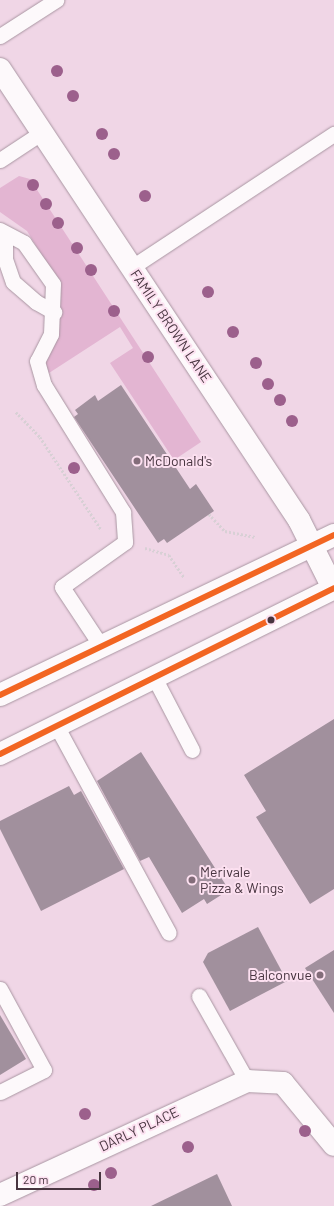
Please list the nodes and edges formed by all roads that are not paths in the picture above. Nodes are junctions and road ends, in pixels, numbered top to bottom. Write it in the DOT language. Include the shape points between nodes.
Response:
graph roads {
  1 [pos="56,0"];
  2 [pos="0,36"];
  3 [pos="0,69"];
  4 [pos="41,133"];
  5 [pos="334,134"];
  6 [pos="0,160"];
  7 [pos="3,232"];
  8 [pos="132,267"];
  9 [pos="54,312"];
  10 [pos="334,535"];
  11 [pos="312,545"];
  12 [pos="334,589"];
  13 [pos="101,646"];
  14 [pos="155,679"];
  15 [pos="0,695"];
  16 [pos="57,727"];
  17 [pos="192,750"];
  18 [pos="0,754"];
  19 [pos="168,933"];
  20 [pos="0,989"];
  21 [pos="199,996"];
  22 [pos="247,1081"];
  23 [pos="0,1092"];
  24 [pos="334,1145"];
  25 [pos="0,1195"];
  1 -- 2 [label="lane"];
  3 -- 4 [label="street, FAMILY BROWN LANE"];
  4 -- 6 [label="lane"];
  4 -- 8 [label="street, FAMILY BROWN LANE"];
  5 -- 8 [label="lane"];
  7 -- 9 [label="lane" via="24,242 52,284"];
  7 -- 9 [label="lane" via="5,258 13,282 36,302"];
  8 -- 11 [label="street, FAMILY BROWN LANE" via="299,520"];
  9 -- 13 [label="lane" via="51,334 37,361 44,385 123,512 125,542 62,586"];
  10 -- 11 [label="street"];
  11 -- 12 [label="street, FAMILY BROWN LANE"];
  11 -- 13 [label="street"];
  12 -- 14 [label="street"];
  13 -- 15 [label="street"];
  14 -- 16 [label="street"];
  14 -- 17 [label="lane"];
  16 -- 18 [label="street"];
  16 -- 19 [label="lane"];
  20 -- 23 [label="lane" via="44,1070"];
  21 -- 22 [label="lane"];
  22 -- 24 [label="street, DARLY PLACE" via="283,1083"];
  22 -- 25 [label="street, DARLY PLACE"];
}
